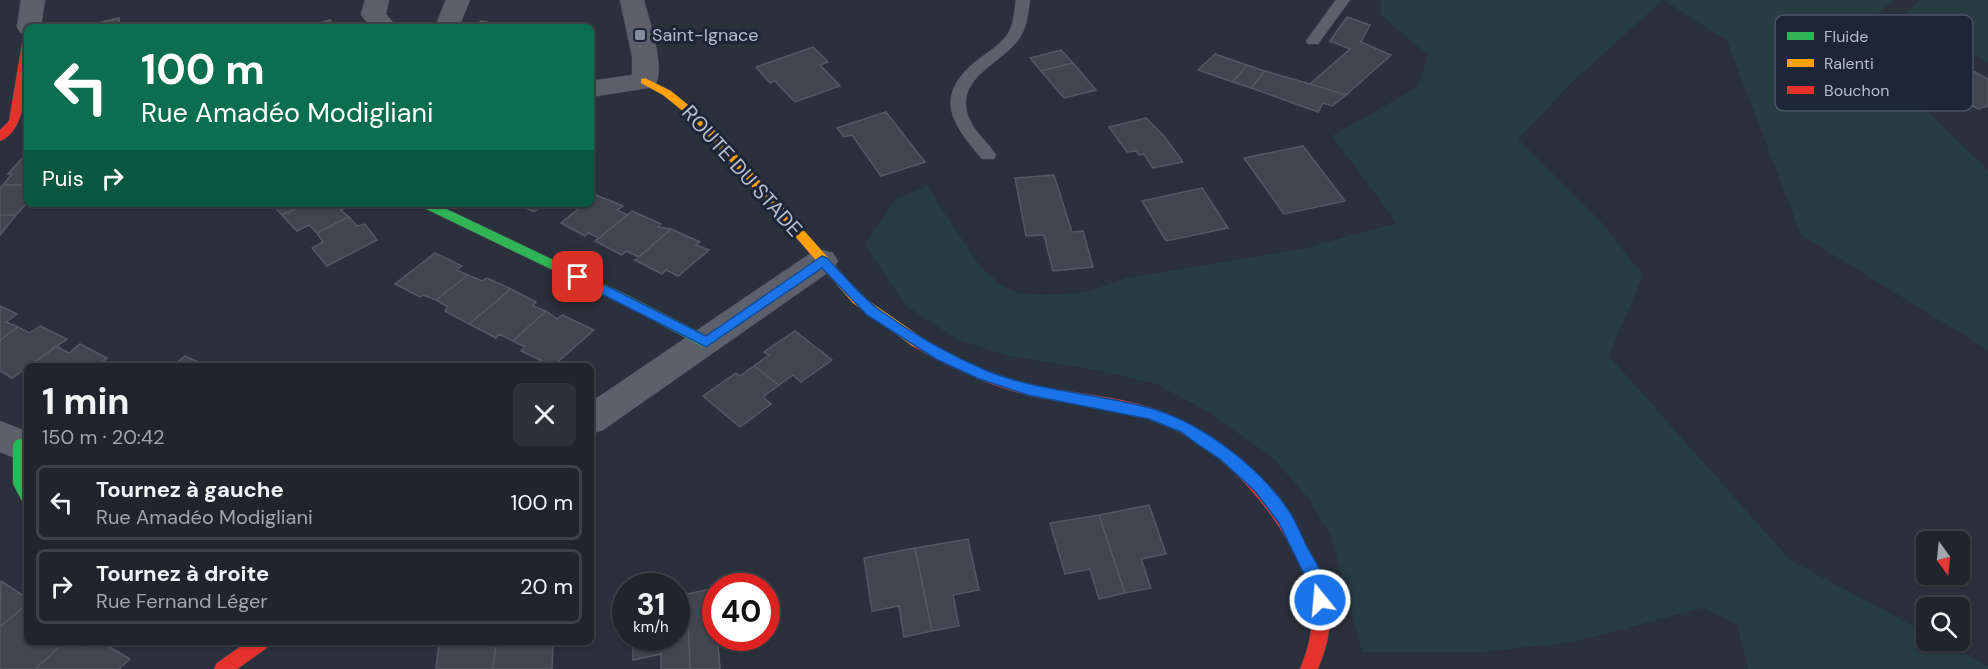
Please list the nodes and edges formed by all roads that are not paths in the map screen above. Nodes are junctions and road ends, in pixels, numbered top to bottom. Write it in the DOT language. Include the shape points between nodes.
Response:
graph roads {
  1 [pos="33,0"];
  2 [pos="377,0"];
  3 [pos="458,0"];
  4 [pos="632,0"];
  5 [pos="1023,0"];
  6 [pos="1343,0"];
  7 [pos="29,24"];
  8 [pos="382,24"];
  9 [pos="448,24"];
  10 [pos="1313,41"];
  11 [pos="24,58"];
  12 [pos="645,81"];
  13 [pos="594,89"];
  14 [pos="10,126"];
  15 [pos="988,155"];
  16 [pos="432,207"];
  17 [pos="822,261"];
  18 [pos="706,342"];
  19 [pos="594,418"];
  20 [pos="16,441"];
  21 [pos="24,490"];
  22 [pos="257,645"];
  23 [pos="223,669"];
  24 [pos="1309,669"];
  1 -- 7 [label="street"];
  2 -- 8 [label="street" via="373,15"];
  3 -- 9 [label="street"];
  4 -- 12 [label="street" via="645,56"];
  5 -- 15 [label="lane" via="1013,37 960,87 959,110 967,132"];
  6 -- 10 [label="lane"];
  11 -- 14 [label="street"];
  12 -- 13 [label="street"];
  12 -- 17 [label="street, ROUTE DU STADE" via="671,95 711,131"];
  16 -- 18 [label="street"];
  17 -- 18 [label="street"];
  17 -- 24 [label="street, ROUTE DU STADE" via="872,312 941,355 1028,390 1151,414 1186,428 1225,455 1260,487 1285,519 1316,581 1324,619 1318,651"];
  18 -- 19 [label="street"];
  20 -- 21 [label="street"];
  22 -- 23 [label="street"];
}
